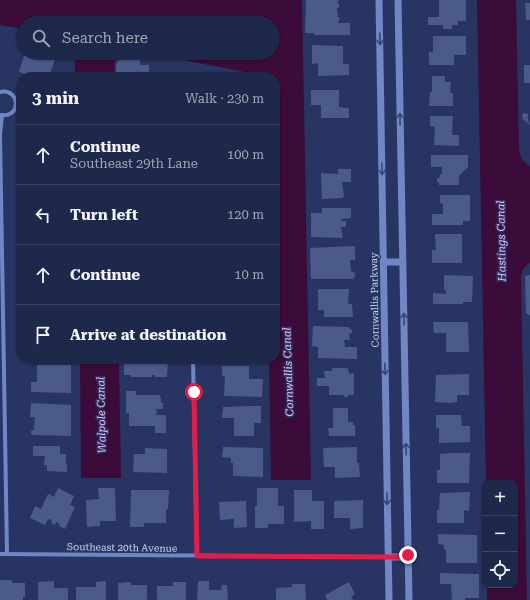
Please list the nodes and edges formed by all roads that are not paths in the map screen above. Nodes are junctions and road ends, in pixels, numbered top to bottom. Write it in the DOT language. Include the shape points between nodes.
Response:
graph roads {
  1 [pos="379,0"];
  2 [pos="398,0"];
  3 [pos="0,92"];
  4 [pos="1,115"];
  5 [pos="384,262"];
  6 [pos="403,262"];
  7 [pos="193,364"];
  8 [pos="0,554"];
  9 [pos="7,554"];
  10 [pos="197,556"];
  11 [pos="388,557"];
  12 [pos="408,557"];
  13 [pos="390,600"];
  14 [pos="409,600"];
  1 -- 5 [label="street, Cornwallis Parkway, one-way"];
  6 -- 2 [label="street, one-way"];
  3 -- 4 [label="street" via="9,92 16,102 12,112 6,116"];
  4 -- 9 [label="street"];
  5 -- 6 [label="street"];
  5 -- 11 [label="street, Cornwallis Parkway, one-way"];
  12 -- 6 [label="street, one-way"];
  7 -- 10 [label="street"];
  8 -- 9 [label="street, Southeast 20th Avenue"];
  9 -- 10 [label="street, Southeast 20th Avenue"];
  10 -- 11 [label="street, Southeast 20th Avenue"];
  11 -- 12 [label="street"];
  11 -- 13 [label="street, Cornwallis Parkway"];
  12 -- 14 [label="street"];
}
